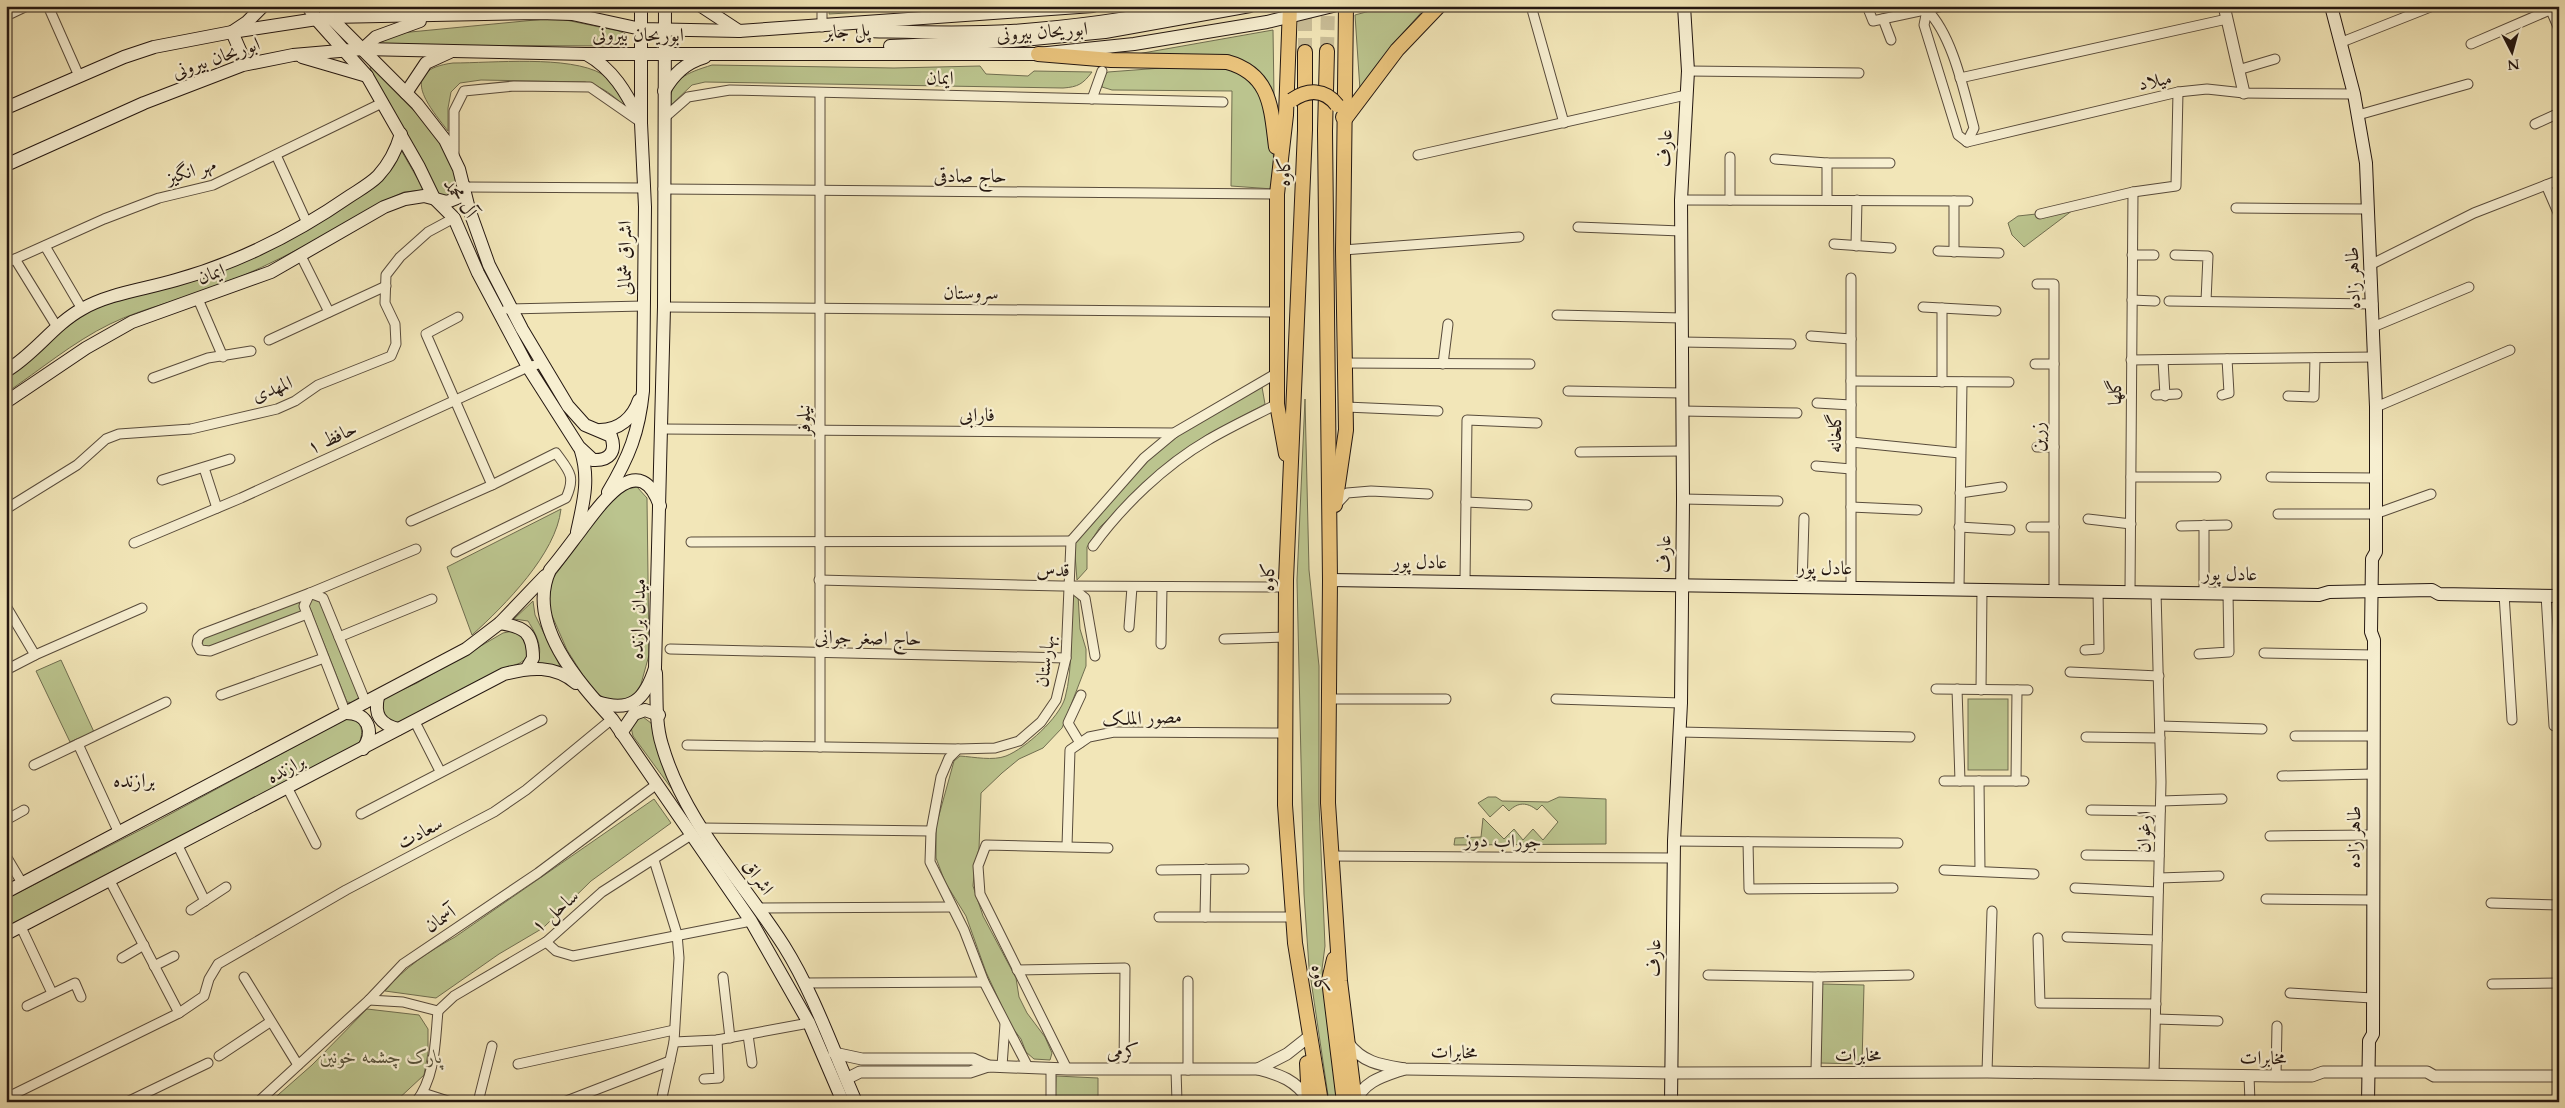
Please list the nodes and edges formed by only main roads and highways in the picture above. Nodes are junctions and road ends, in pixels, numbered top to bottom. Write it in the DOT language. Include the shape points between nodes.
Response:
graph roads {
  1 [pos="263,6"];
  2 [pos="308,6"];
  3 [pos="571,6"];
  4 [pos="641,6"];
  5 [pos="665,6"];
  6 [pos="701,6"];
  7 [pos="1093,6"];
  8 [pos="1196,6"];
  9 [pos="1250,6"];
  10 [pos="1333,6"];
  11 [pos="1346,6"];
  12 [pos="1439,6"];
  13 [pos="1684,6"];
  14 [pos="2331,6"];
  15 [pos="326,12"];
  16 [pos="1290,12"];
  17 [pos="553,14"];
  18 [pos="434,16"];
  19 [pos="316,19"];
  20 [pos="641,29"];
  21 [pos="665,30"];
  22 [pos="739,31"];
  23 [pos="770,31"];
  24 [pos="232,32"];
  25 [pos="363,49"];
  26 [pos="457,50"];
  27 [pos="347,51"];
  28 [pos="1327,51"];
  29 [pos="1305,52"];
  30 [pos="640,53"];
  31 [pos="586,54"];
  32 [pos="664,54"];
  33 [pos="719,54"];
  34 [pos="773,54"];
  35 [pos="1038,54"];
  36 [pos="293,55"];
  37 [pos="246,64"];
  38 [pos="367,76"];
  39 [pos="664,92"];
  40 [pos="406,93"];
  41 [pos="6,108"];
  42 [pos="1286,115"];
  43 [pos="1345,119"];
  44 [pos="641,122"];
  45 [pos="401,134"];
  46 [pos="6,165"];
  47 [pos="1279,168"];
  48 [pos="465,187"];
  49 [pos="434,198"];
  50 [pos="469,209"];
  51 [pos="454,218"];
  52 [pos="6,371"];
  53 [pos="643,391"];
  54 [pos="6,402"];
  55 [pos="600,430"];
  56 [pos="580,447"];
  57 [pos="1291,476"];
  58 [pos="603,501"];
  59 [pos="660,506"];
  60 [pos="575,538"];
  61 [pos="1329,548"];
  62 [pos="550,570"];
  63 [pos="1330,580"];
  64 [pos="1682,585"];
  65 [pos="2376,595"];
  66 [pos="2552,596"];
  67 [pos="500,623"];
  68 [pos="527,668"];
  69 [pos="655,668"];
  70 [pos="584,690"];
  71 [pos="378,697"];
  72 [pos="595,701"];
  73 [pos="344,710"];
  74 [pos="659,715"];
  75 [pos="398,729"];
  76 [pos="621,733"];
  77 [pos="363,749"];
  78 [pos="696,831"];
  79 [pos="6,892"];
  80 [pos="6,934"];
  81 [pos="1337,941"];
  82 [pos="1305,1010"];
  83 [pos="2373,1076"];
  84 [pos="1314,1100"];
  85 [pos="843,1102"];
  86 [pos="856,1102"];
  87 [pos="1344,1102"];
  88 [pos="1356,1102"];
  89 [pos="1671,1102"];
  90 [pos="2368,1102"];
  91 [pos="2376,1102"];
  1 -- 24 [label="main road"];
  2 -- 19 [label="main road, آل محمد"];
  3 -- 17 [label="main road"];
  4 -- 20 [label="main road, اشراق شمالی"];
  5 -- 21 [label="main road, اشراق شمالی"];
  6 -- 22 [label="main road"];
  7 -- 23 [label="main road, ابوریحان بیرونی"];
  8 -- 23 [label="main road, پل جابر" via="1103,23 1012,31"];
  9 -- 34 [label="main road, پل جابر" via="1105,32 1012,41"];
  10 -- 16 [label="main road, ابوریحان بیرونی"];
  11 -- 43 [label="main road"];
  12 -- 43 [label="main road" via="1397,50"];
  13 -- 64 [label="main road, عارف" via="1688,71 1681,200"];
  14 -- 65 [label="main road, طاهر زاده" via="2354,94 2366,163 2376,407 2376,552 2380,559"];
  15 -- 18 [label="main road, ابوریحان بیرونی"];
  15 -- 19 [label="main road, ابوریحان بیرونی"];
  15 -- 25 [label="main road, آل محمد"];
  16 -- 35 [label="main road, ابوریحان بیرونی" via="1134,44"];
  16 -- 42 [label="main road"];
  17 -- 18 [label="main road, ابوریحان بیرونی"];
  17 -- 20 [label="main road, ابوریحان بیرونی" via="572,14"];
  18 -- 25 [label="main road" via="390,30"];
  19 -- 24 [label="main road, ابوریحان بیرونی"];
  19 -- 27 [label="main road, آل محمد"];
  20 -- 21 [label="main road, ابوریحان بیرونی"];
  20 -- 30 [label="main road, اشراق شمالی"];
  21 -- 22 [label="main road, ابوریحان بیرونی"];
  21 -- 32 [label="main road, اشراق شمالی"];
  22 -- 23 [label="main road, ابوریحان بیرونی"];
  24 -- 37 [label="main road"];
  24 -- 41 [label="main road, ابوریحان بیرونی" via="154,48"];
  25 -- 26 [label="main road, ابوریحان بیرونی"];
  25 -- 27 [label="main road, ابوریحان بیرونی"];
  25 -- 38 [label="main road"];
  25 -- 40 [label="main road, آل محمد"];
  26 -- 31 [label="main road, ابوریحان بیرونی"];
  26 -- 40 [label="main road" via="436,56 426,63"];
  27 -- 36 [label="main road, ابوریحان بیرونی"];
  27 -- 38 [label="main road, آل محمد"];
  28 -- 61 [label="main road, کاوه"];
  29 -- 57 [label="main road, کاوه" via="1305,130"];
  30 -- 31 [label="main road, ابوریحان بیرونی"];
  30 -- 32 [label="main road, ابوریحان بیرونی"];
  30 -- 44 [label="main road, اشراق شمالی"];
  31 -- 44 [label="main road" via="601,63 619,82"];
  32 -- 33 [label="main road, ابوریحان بیرونی"];
  32 -- 39 [label="main road, اشراق شمالی"];
  33 -- 34 [label="main road, ابوریحان بیرونی"];
  33 -- 39 [label="main road" via="692,61 680,69"];
  34 -- 35 [label="main road, ابوریحان بیرونی"];
  35 -- 47 [label="main road" via="1111,60 1227,62 1241,66 1264,87 1271,103"];
  36 -- 37 [label="main road, ابوریحان بیرونی"];
  36 -- 38 [label="main road"];
  37 -- 46 [label="main road, ابوریحان بیرونی" via="144,103"];
  38 -- 45 [label="main road, آل محمد"];
  39 -- 59 [label="main road, اشراق شمالی"];
  40 -- 48 [label="main road, آل محمد" via="441,135 454,156"];
  42 -- 43 [label="main road, bridge" via="1292,100 1315,91 1332,98"];
  42 -- 47 [label="main road"];
  43 -- 61 [label="main road" via="1346,430"];
  44 -- 53 [label="main road, اشراق شمالی" via="644,188"];
  45 -- 49 [label="main road, آل محمد"];
  45 -- 52 [label="main road, ایمان" via="395,155 376,178 324,214 238,258 82,309 57,327 19,364"];
  47 -- 57 [label="main road" via="1276,404"];
  48 -- 49 [label="main road, ایمان" via="457,198 446,202"];
  48 -- 50 [label="main road, آل محمد"];
  49 -- 51 [label="main road, آل محمد"];
  49 -- 54 [label="main road, ایمان" via="405,199 384,206 271,272 132,322 86,348"];
  50 -- 51 [label="main road"];
  50 -- 55 [label="main road, آل محمد" via="493,274 542,363 578,418 585,425"];
  51 -- 56 [label="main road, آل محمد" via="496,309 528,367"];
  53 -- 55 [label="main road" via="630,418 611,430"];
  53 -- 58 [label="main road, اشراق شمالی" via="634,442"];
  55 -- 56 [label="main road" via="610,436 614,445 611,455 602,461 592,460"];
  56 -- 60 [label="main road" via="587,483"];
  57 -- 82 [label="main road, کاوه" via="1286,587 1285,805 1292,917"];
  58 -- 59 [label="main road" via="614,489 632,480 644,482"];
  58 -- 60 [label="main road"];
  59 -- 69 [label="main road, میدان برازنده"];
  60 -- 62 [label="main road"];
  61 -- 63 [label="main road, کاوه"];
  62 -- 67 [label="main road, برازنده"];
  62 -- 70 [label="main road" via="542,597 545,614 563,656"];
  63 -- 64 [label="main road, عادل پور"];
  63 -- 81 [label="main road, کاوه" via="1328,803"];
  64 -- 65 [label="main road, عادل پور" via="2204,592 2319,595 2328,599"];
  64 -- 89 [label="main road, عارف" via="1681,703 1674,841"];
  65 -- 66 [label="main road, عادل پور" via="2433,598 2439,594"];
  65 -- 83 [label="main road, طاهر زاده" via="2371,632 2374,640 2372,998 2376,1040"];
  67 -- 68 [label="main road" via="522,628 531,640 533,658"];
  67 -- 71 [label="main road, برازنده" via="466,649"];
  68 -- 70 [label="main road, برازنده" via="548,668 567,676"];
  68 -- 75 [label="main road, برازنده" via="504,674"];
  69 -- 72 [label="main road, میدان برازنده" via="650,685 630,705 612,706"];
  69 -- 74 [label="main road, اشراق"];
  70 -- 72 [label="main road"];
  71 -- 73 [label="main road, برازنده"];
  71 -- 75 [label="main road" via="378,717 387,726"];
  72 -- 76 [label="main road, اشراق"];
  73 -- 77 [label="main road" via="357,713 366,720 369,736"];
  73 -- 79 [label="main road, برازنده"];
  74 -- 76 [label="main road" via="645,710 634,714"];
  74 -- 78 [label="main road, اشراق" via="661,743"];
  75 -- 77 [label="main road, برازنده"];
  76 -- 78 [label="main road, اشراق"];
  77 -- 80 [label="main road, برازنده"];
  78 -- 85 [label="main road, اشراق" via="810,1023"];
  78 -- 86 [label="main road, اشراق" via="784,946 804,983"];
  81 -- 87 [label="main road" via="1329,980"];
  81 -- 88 [label="main road, کاوه"];
  82 -- 84 [label="main road, کاوه"];
  82 -- 84 [label="main road"];
  83 -- 90 [label="main road, طاهر زاده"];
  83 -- 91 [label="main road, طاهر زاده"];
}
